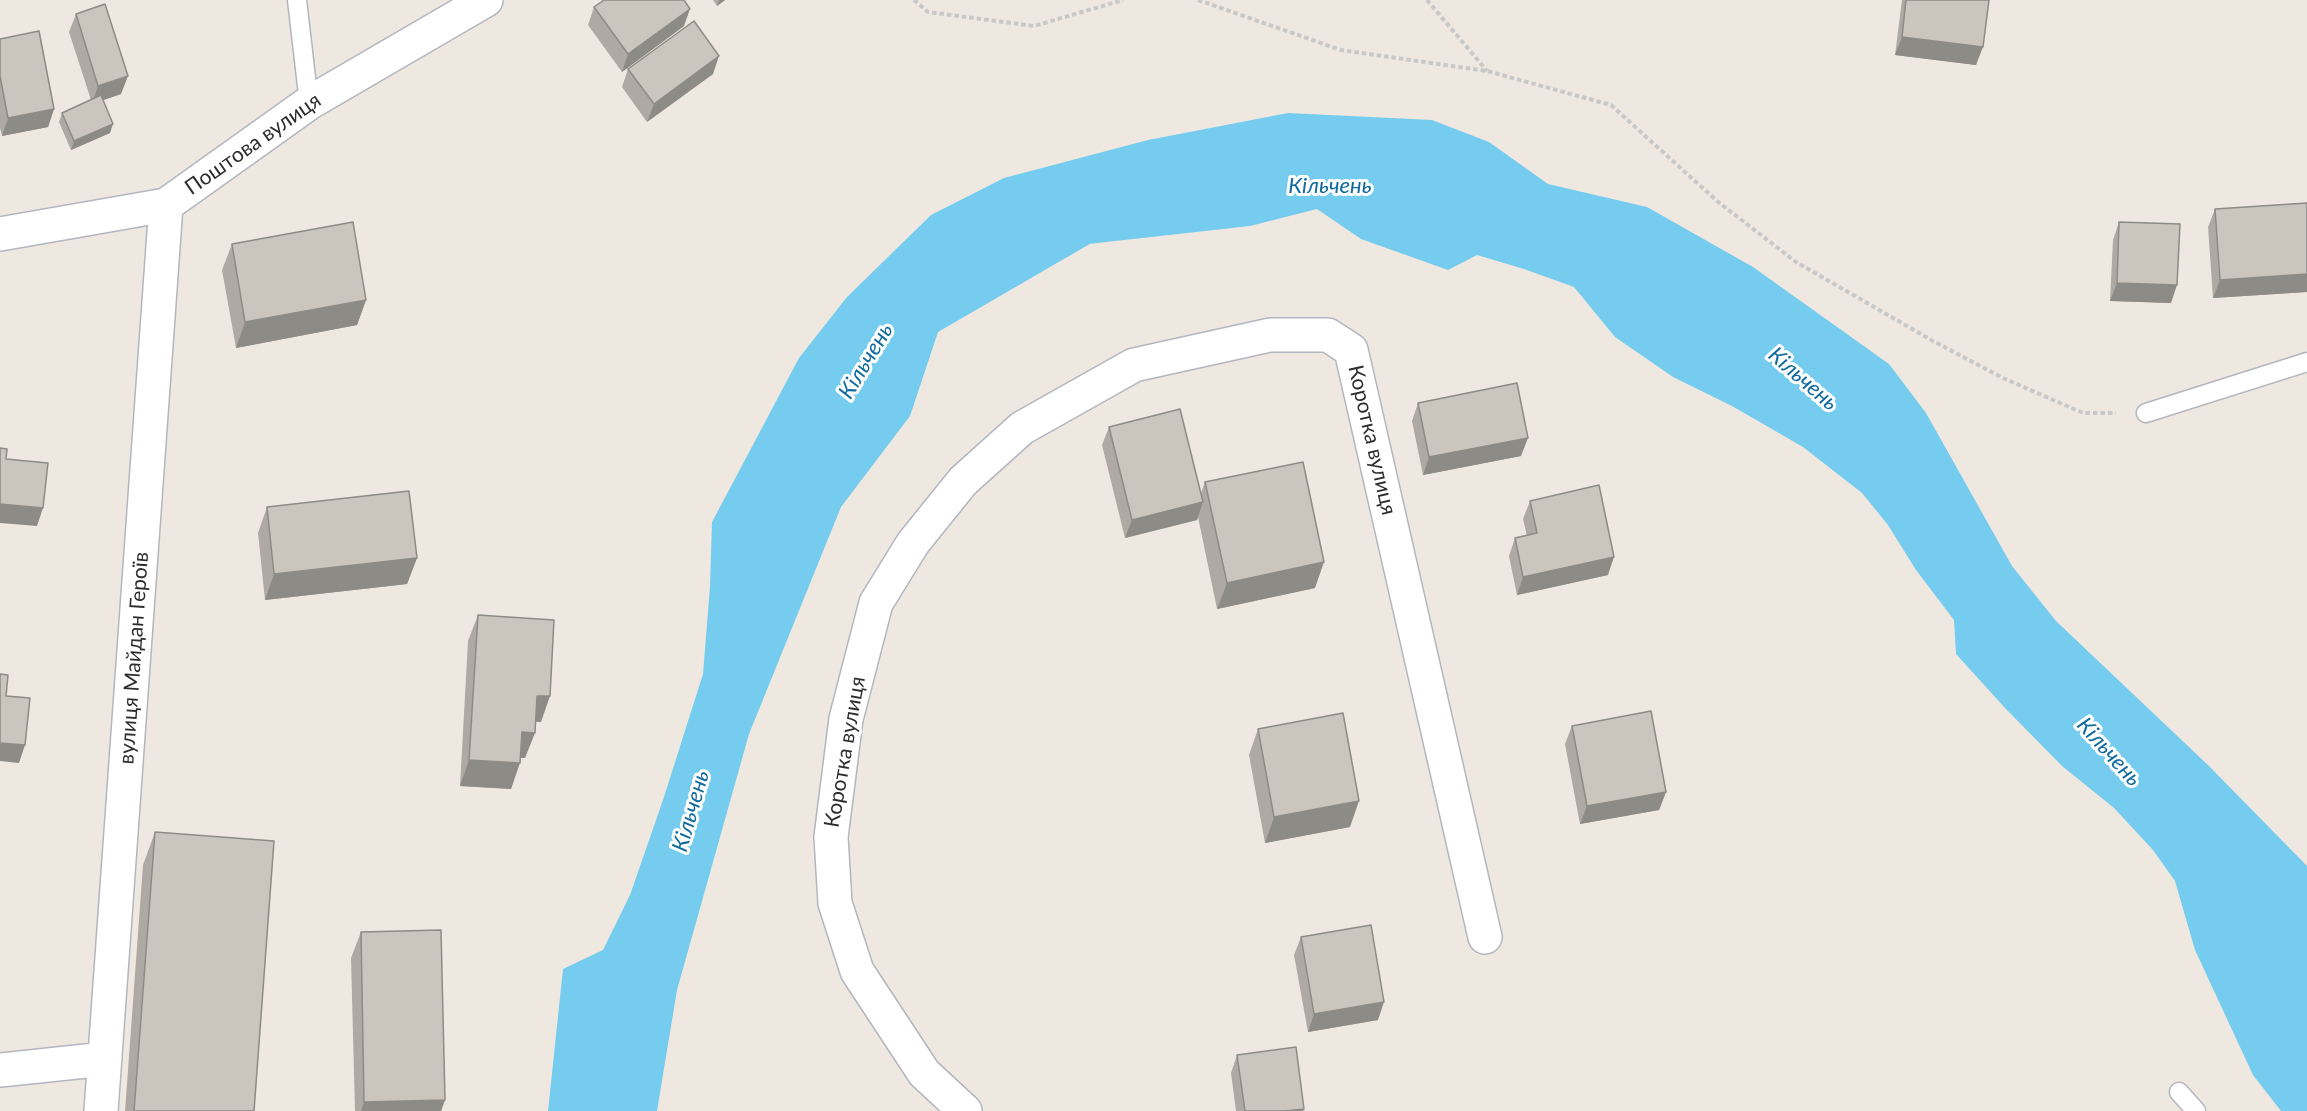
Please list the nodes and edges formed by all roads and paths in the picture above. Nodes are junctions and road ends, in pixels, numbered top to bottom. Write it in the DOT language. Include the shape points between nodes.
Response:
graph roads {
  1 [pos="297,0"];
  2 [pos="486,0"];
  3 [pos="914,0"];
  4 [pos="1123,0"];
  5 [pos="1198,0"];
  6 [pos="1427,0"];
  7 [pos="1487,71"];
  8 [pos="309,103"];
  9 [pos="166,205"];
  10 [pos="0,234"];
  11 [pos="2307,362"];
  12 [pos="2146,413"];
  13 [pos="1485,938"];
  14 [pos="105,1059"];
  15 [pos="0,1070"];
  16 [pos="2179,1092"];
  17 [pos="101,1111"];
  18 [pos="965,1111"];
  19 [pos="2196,1111"];
  1 -- 8 [label="lane"];
  2 -- 8 [label="street, Поштова вулиця"];
  3 -- 4 [label="path" via="928,12 1034,26"];
  5 -- 7 [label="path" via="1341,50"];
  6 -- 7 [label="path"];
  7 -- 12 [label="path" via="1611,105 1717,201 1796,262 2003,378 2083,413"];
  8 -- 9 [label="street, Поштова вулиця"];
  9 -- 10 [label="street, Поштова вулиця"];
  9 -- 14 [label="street, вулиця Майдан Героїв"];
  11 -- 12 [label="lane"];
  13 -- 18 [label="street, Коротка вулиця" via="1351,350 1328,335 1269,335 1134,365 1022,428 963,481 913,543 876,603 846,718 831,837 835,903 857,971 924,1073"];
  14 -- 15 [label="street"];
  14 -- 17 [label="street, вулиця Майдан Героїв"];
  16 -- 19 [label="lane"];
}
